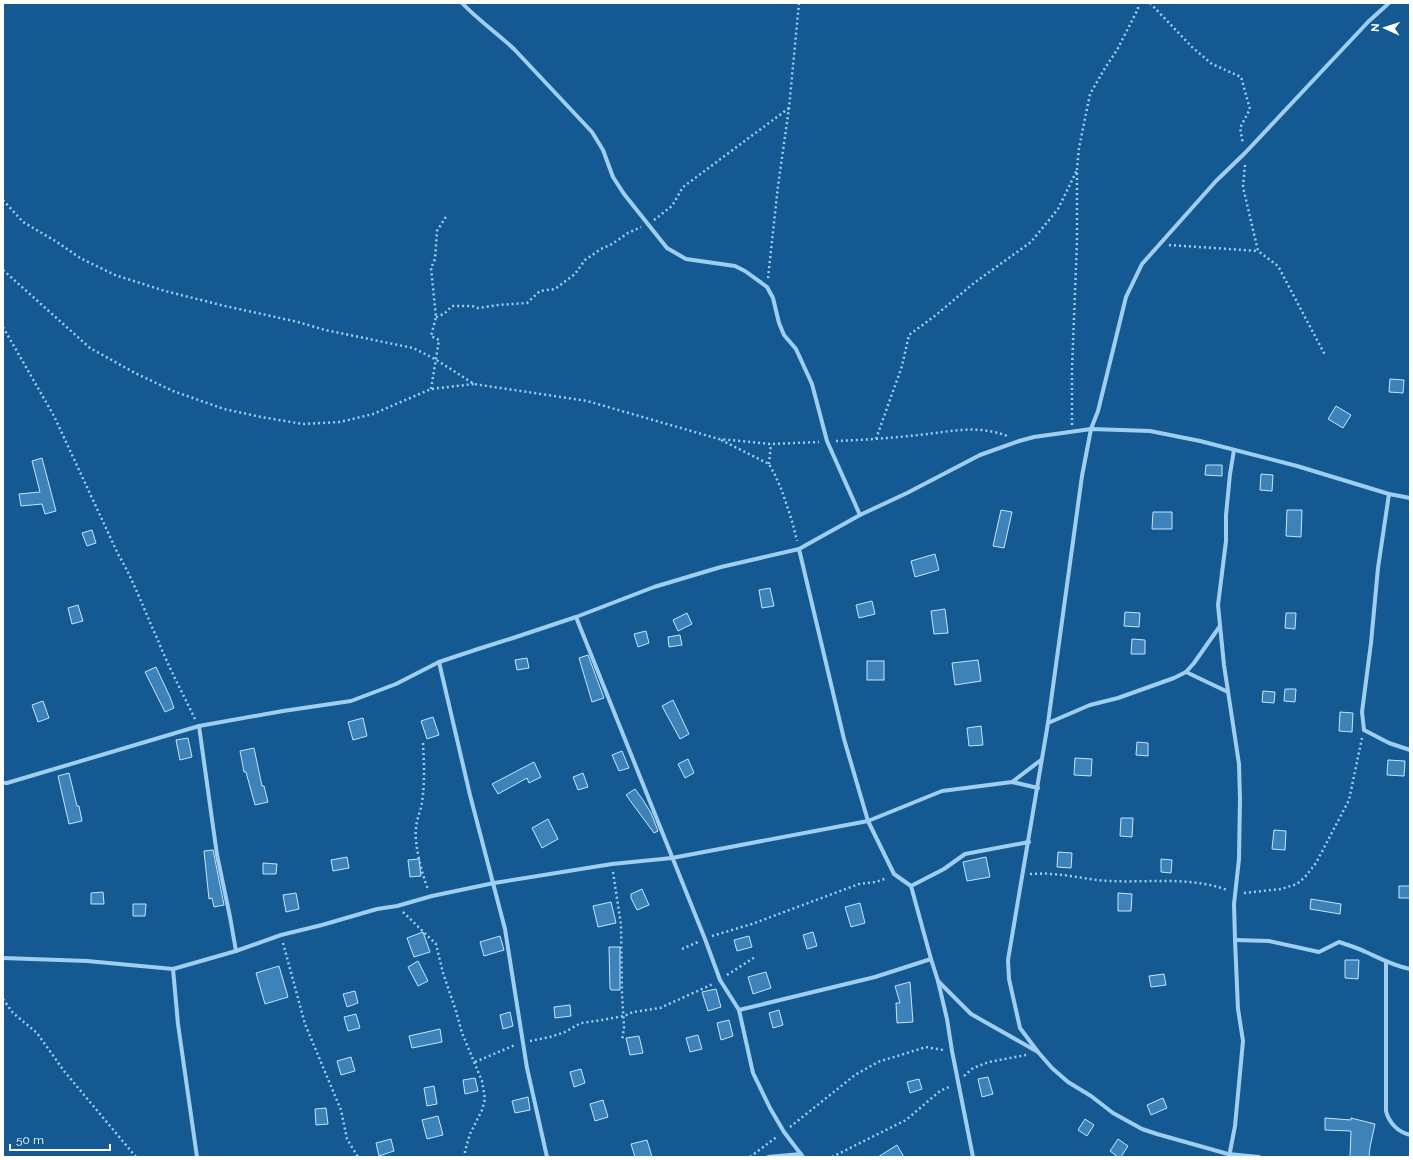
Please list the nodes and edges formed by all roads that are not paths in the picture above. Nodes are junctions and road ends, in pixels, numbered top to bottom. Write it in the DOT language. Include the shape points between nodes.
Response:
graph roads {
  1 [pos="462,3"];
  2 [pos="1389,3"];
  3 [pos="1091,429"];
  4 [pos="1234,450"];
  5 [pos="1389,494"];
  6 [pos="1410,498"];
  7 [pos="860,515"];
  8 [pos="799,549"];
  9 [pos="576,617"];
  10 [pos="1220,626"];
  11 [pos="439,662"];
  12 [pos="1186,672"];
  13 [pos="1228,692"];
  14 [pos="1048,723"];
  15 [pos="199,726"];
  16 [pos="1410,750"];
  17 [pos="1041,760"];
  18 [pos="1012,782"];
  19 [pos="3,783"];
  20 [pos="1038,788"];
  21 [pos="868,821"];
  22 [pos="1029,842"];
  23 [pos="672,858"];
  24 [pos="494,883"];
  25 [pos="911,886"];
  26 [pos="1235,940"];
  27 [pos="236,951"];
  28 [pos="3,958"];
  29 [pos="931,959"];
  30 [pos="1386,962"];
  31 [pos="173,969"];
  32 [pos="1410,969"];
  33 [pos="938,981"];
  34 [pos="739,1010"];
  35 [pos="1038,1052"];
  36 [pos="1410,1135"];
  37 [pos="1228,1155"];
  38 [pos="802,1156"];
  39 [pos="197,1157"];
  40 [pos="547,1157"];
  41 [pos="768,1157"];
  42 [pos="973,1157"];
  43 [pos="1259,1157"];
  1 -- 7 [label="street" via="514,49 592,132 603,150 613,177 667,248 686,259 735,266 767,287 784,335 796,349 812,384 827,441"];
  2 -- 3 [label="street" via="1216,181 1142,264 1126,297 1104,389"];
  3 -- 4 [label="street" via="1150,431"];
  3 -- 7 [label="street" via="1019,440 980,455"];
  3 -- 14 [label="street" via="1081,483"];
  4 -- 5 [label="street"];
  4 -- 10 [label="street" via="1219,590"];
  5 -- 6 [label="street"];
  5 -- 16 [label="street" via="1362,712 1364,730"];
  7 -- 8 [label="street"];
  8 -- 9 [label="street" via="721,567 654,587"];
  8 -- 21 [label="street" via="844,739"];
  9 -- 11 [label="street"];
  9 -- 23 [label="street"];
  10 -- 12 [label="street"];
  10 -- 13 [label="street"];
  11 -- 15 [label="street" via="396,684 351,701"];
  11 -- 24 [label="street" via="470,795"];
  12 -- 13 [label="street"];
  12 -- 14 [label="street" via="1118,698 1090,705"];
  13 -- 26 [label="street" via="1239,764 1240,859 1235,893"];
  14 -- 17 [label="street"];
  15 -- 19 [label="street"];
  15 -- 27 [label="street" via="217,855"];
  17 -- 18 [label="street"];
  17 -- 20 [label="street"];
  18 -- 20 [label="street"];
  18 -- 21 [label="street" via="942,791"];
  20 -- 22 [label="street"];
  21 -- 23 [label="street"];
  21 -- 25 [label="street" via="894,874"];
  22 -- 25 [label="street" via="965,854 944,869"];
  22 -- 35 [label="street" via="1021,874 1008,960 1009,979 1020,1028"];
  23 -- 24 [label="street" via="612,864"];
  23 -- 34 [label="street" via="720,980"];
  24 -- 27 [label="street" via="377,909 281,935"];
  24 -- 40 [label="street" via="505,929 527,1068"];
  25 -- 29 [label="street"];
  26 -- 30 [label="street" via="1269,942 1319,952 1340,942"];
  26 -- 37 [label="street" via="1238,1009 1244,1041 1235,1126"];
  27 -- 31 [label="street"];
  28 -- 31 [label="street" via="87,961"];
  29 -- 33 [label="street"];
  29 -- 34 [label="street" via="876,978"];
  30 -- 32 [label="street"];
  30 -- 36 [label="street" via="1386,1111 1394,1127"];
  31 -- 39 [label="street" via="178,1024"];
  33 -- 35 [label="street" via="971,1014"];
  33 -- 42 [label="street"];
  34 -- 38 [label="street" via="754,1073 770,1108"];
  35 -- 37 [label="street" via="1068,1082 1113,1114 1142,1129"];
  37 -- 43 [label="street"];
  38 -- 41 [label="street"];
}
